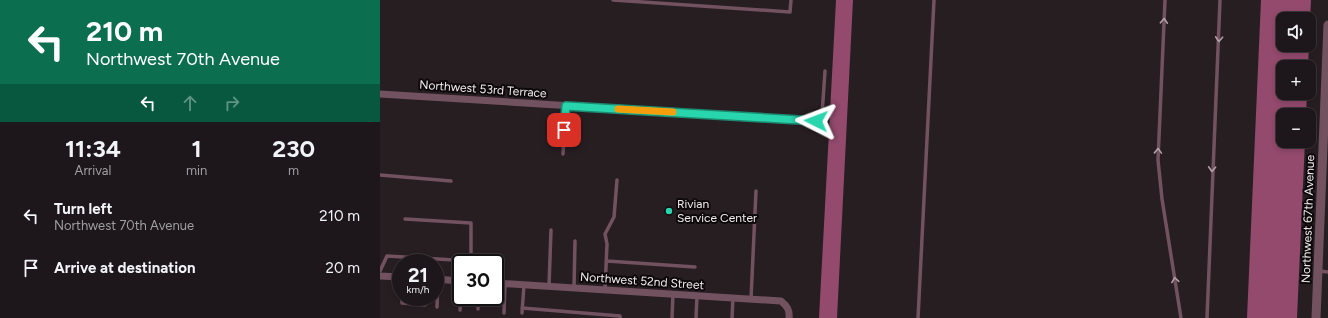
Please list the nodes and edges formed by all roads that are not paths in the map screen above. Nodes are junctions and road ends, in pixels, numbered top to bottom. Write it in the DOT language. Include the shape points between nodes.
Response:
graph roads {
  1 [pos="613,0"];
  2 [pos="791,0"];
  3 [pos="934,0"];
  4 [pos="1165,0"];
  5 [pos="1220,0"];
  6 [pos="1328,25"];
  7 [pos="825,71"];
  8 [pos="380,94"];
  9 [pos="1326,94"];
  10 [pos="566,106"];
  11 [pos="822,115"];
  12 [pos="563,154"];
  13 [pos="380,175"];
  14 [pos="617,180"];
  15 [pos="451,181"];
  16 [pos="756,191"];
  17 [pos="405,219"];
  18 [pos="551,230"];
  19 [pos="575,241"];
  20 [pos="471,254"];
  21 [pos="452,261"];
  22 [pos="607,261"];
  23 [pos="695,267"];
  24 [pos="380,271"];
  25 [pos="1318,271"];
  26 [pos="1328,272"];
  27 [pos="380,276"];
  28 [pos="392,277"];
  29 [pos="505,284"];
  30 [pos="524,285"];
  31 [pos="550,286"];
  32 [pos="574,288"];
  33 [pos="605,290"];
  34 [pos="673,294"];
  35 [pos="697,296"];
  36 [pos="733,298"];
  37 [pos="751,299"];
  38 [pos="460,306"];
  39 [pos="460,310"];
  40 [pos="504,313"];
  41 [pos="620,318"];
  42 [pos="672,318"];
  43 [pos="696,318"];
  44 [pos="732,318"];
  45 [pos="789,318"];
  46 [pos="918,318"];
  47 [pos="1181,318"];
  48 [pos="1207,318"];
  49 [pos="1316,318"];
  1 -- 2 [label="lane" via="790,12"];
  3 -- 46 [label="lane"];
  47 -- 4 [label="lane, one-way" via="1158,160"];
  5 -- 48 [label="lane, one-way"];
  6 -- 9 [label="street, Northwest 67th Avenue"];
  7 -- 11 [label="lane"];
  8 -- 10 [label="street, Northwest 53rd Terrace"];
  9 -- 25 [label="street, Northwest 67th Avenue"];
  10 -- 11 [label="street, Northwest 53rd Terrace" via="816,121"];
  10 -- 12 [label="lane"];
  13 -- 15 [label="lane"];
  14 -- 22 [label="lane" via="614,217 605,234"];
  16 -- 37 [label="lane"];
  17 -- 20 [label="lane" via="472,223"];
  18 -- 31 [label="lane"];
  19 -- 32 [label="lane"];
  21 -- 24 [label="lane" via="387,256"];
  22 -- 23 [label="lane"];
  22 -- 33 [label="lane"];
  25 -- 26 [label="lane"];
  25 -- 49 [label="street, Northwest 67th Avenue"];
  27 -- 28 [label="street"];
  29 -- 30 [label="street, Northwest 52nd Street"];
  29 -- 40 [label="lane"];
  30 -- 31 [label="street, Northwest 52nd Street"];
  30 -- 41 [label="lane" via="522,310"];
  31 -- 32 [label="street, Northwest 52nd Street"];
  32 -- 33 [label="street, Northwest 52nd Street"];
  33 -- 34 [label="street, Northwest 52nd Street"];
  34 -- 35 [label="street, Northwest 52nd Street"];
  34 -- 42 [label="lane"];
  35 -- 36 [label="street, Northwest 52nd Street"];
  35 -- 43 [label="lane"];
  36 -- 37 [label="street, Northwest 52nd Street"];
  36 -- 44 [label="lane"];
  37 -- 45 [label="street, Northwest 52nd Street" via="781,301 790,313"];
  38 -- 39 [label="lane"];
}
